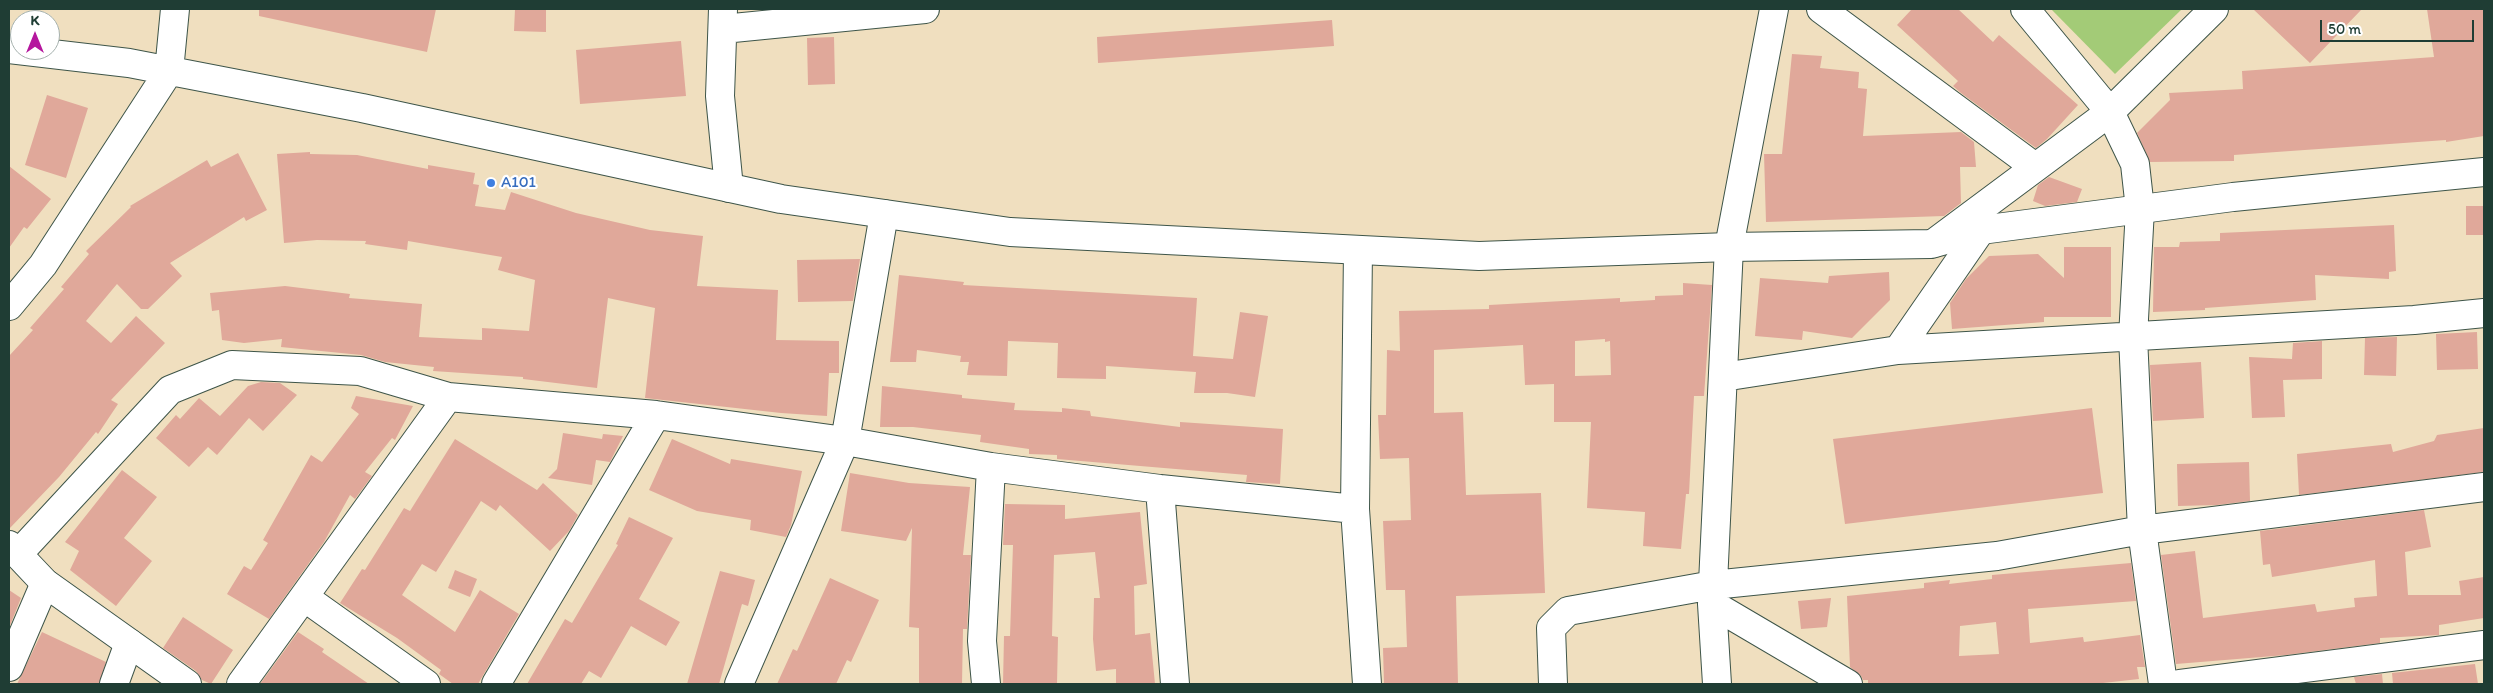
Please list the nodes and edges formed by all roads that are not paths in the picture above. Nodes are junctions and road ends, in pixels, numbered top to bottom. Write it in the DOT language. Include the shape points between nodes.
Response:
graph roads {
  1 [pos="175,9"];
  2 [pos="925,9"];
  3 [pos="1774,9"];
  4 [pos="1821,9"];
  5 [pos="2026,9"];
  6 [pos="2214,9"];
  7 [pos="723,19"];
  8 [pos="9,49"];
  9 [pos="169,71"];
  10 [pos="2110,112"];
  11 [pos="2035,167"];
  12 [pos="2484,172"];
  13 [pos="729,188"];
  14 [pos="2140,209"];
  15 [pos="884,214"];
  16 [pos="1982,230"];
  17 [pos="1932,244"];
  18 [pos="1729,247"];
  19 [pos="1358,250"];
  20 [pos="9,306"];
  21 [pos="2484,313"];
  22 [pos="2133,337"];
  23 [pos="1898,350"];
  24 [pos="1723,377"];
  25 [pos="448,397"];
  26 [pos="656,415"];
  27 [pos="845,441"];
  28 [pos="991,467"];
  29 [pos="2484,487"];
  30 [pos="1160,490"];
  31 [pos="1355,509"];
  32 [pos="2142,530"];
  33 [pos="14,549"];
  34 [pos="45,583"];
  35 [pos="1712,595"];
  36 [pos="304,597"];
  37 [pos="129,643"];
  38 [pos="2484,645"];
  39 [pos="9,667"];
  40 [pos="114,684"];
  41 [pos="187,684"];
  42 [pos="241,684"];
  43 [pos="426,684"];
  44 [pos="496,684"];
  45 [pos="740,684"];
  46 [pos="986,684"];
  47 [pos="1175,684"];
  48 [pos="1367,684"];
  49 [pos="1553,684"];
  50 [pos="1717,684"];
  51 [pos="1848,684"];
  52 [pos="2163,684"];
  53 [pos="2180,684"];
  1 -- 9 [label="street"];
  2 -- 7 [label="street"];
  3 -- 18 [label="street"];
  4 -- 11 [label="street"];
  5 -- 10 [label="street"];
  6 -- 10 [label="street"];
  7 -- 13 [label="street" via="720,96"];
  8 -- 9 [label="street"];
  9 -- 13 [label="street" via="362,108"];
  9 -- 20 [label="street" via="43,265"];
  10 -- 11 [label="street"];
  10 -- 14 [label="street" via="2135,164"];
  11 -- 17 [label="street"];
  12 -- 14 [label="street"];
  13 -- 15 [label="street"];
  14 -- 16 [label="street"];
  14 -- 22 [label="street"];
  15 -- 19 [label="street" via="1010,232"];
  15 -- 27 [label="street"];
  16 -- 17 [label="street"];
  16 -- 23 [label="street"];
  17 -- 18 [label="street"];
  18 -- 19 [label="street" via="1479,256"];
  18 -- 24 [label="street"];
  19 -- 31 [label="street"];
  21 -- 22 [label="street"];
  22 -- 23 [label="street"];
  22 -- 32 [label="street"];
  23 -- 24 [label="street"];
  24 -- 35 [label="street"];
  25 -- 26 [label="street"];
  25 -- 33 [label="street" via="360,371 232,365 170,390"];
  25 -- 36 [label="street"];
  26 -- 27 [label="street"];
  26 -- 44 [label="street"];
  27 -- 28 [label="street"];
  27 -- 45 [label="street"];
  28 -- 30 [label="street"];
  28 -- 46 [label="street" via="982,641"];
  29 -- 32 [label="street"];
  30 -- 31 [label="street"];
  30 -- 47 [label="street"];
  31 -- 48 [label="street"];
  32 -- 35 [label="street" via="1996,556"];
  32 -- 52 [label="street"];
  33 -- 34 [label="street"];
  34 -- 37 [label="street"];
  34 -- 39 [label="street"];
  35 -- 49 [label="street" via="1568,611 1551,628"];
  35 -- 50 [label="street"];
  35 -- 51 [label="street"];
  36 -- 42 [label="street"];
  36 -- 43 [label="street"];
  37 -- 40 [label="street"];
  37 -- 41 [label="street"];
  38 -- 53 [label="street"];
}
